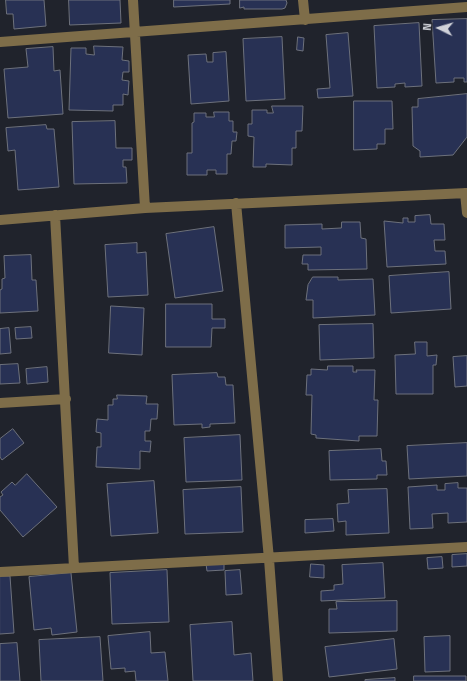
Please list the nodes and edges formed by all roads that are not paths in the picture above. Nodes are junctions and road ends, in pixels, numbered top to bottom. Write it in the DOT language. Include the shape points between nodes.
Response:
graph roads {
  1 [pos="133,0"];
  2 [pos="304,0"];
  3 [pos="467,7"];
  4 [pos="305,20"];
  5 [pos="135,33"];
  6 [pos="0,42"];
  7 [pos="466,193"];
  8 [pos="236,203"];
  9 [pos="145,208"];
  10 [pos="467,213"];
  11 [pos="55,215"];
  12 [pos="0,220"];
  13 [pos="66,399"];
  14 [pos="0,403"];
  15 [pos="467,547"];
  16 [pos="269,559"];
  17 [pos="74,568"];
  18 [pos="0,572"];
  19 [pos="278,681"];
  1 -- 5 [label="street"];
  2 -- 4 [label="street"];
  3 -- 4 [label="street"];
  4 -- 5 [label="street"];
  5 -- 6 [label="street"];
  5 -- 9 [label="street"];
  7 -- 8 [label="street"];
  7 -- 10 [label="street"];
  8 -- 9 [label="street"];
  8 -- 16 [label="street"];
  9 -- 11 [label="street"];
  11 -- 12 [label="street"];
  11 -- 13 [label="street"];
  13 -- 14 [label="street"];
  13 -- 17 [label="street"];
  15 -- 16 [label="street"];
  16 -- 17 [label="street"];
  16 -- 19 [label="street"];
  17 -- 18 [label="street"];
}
